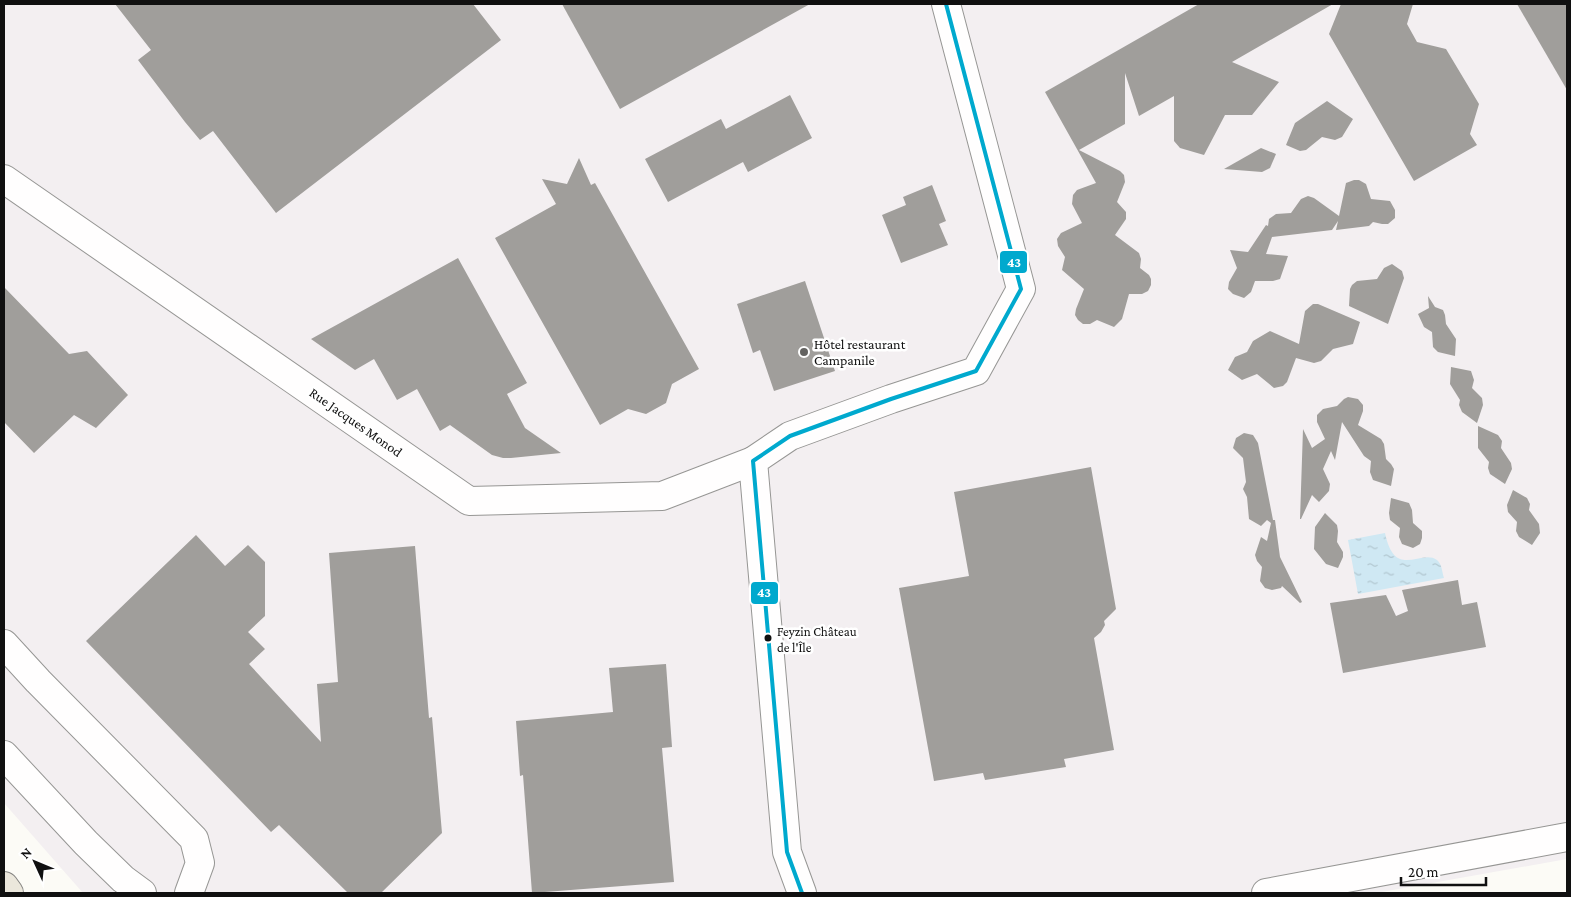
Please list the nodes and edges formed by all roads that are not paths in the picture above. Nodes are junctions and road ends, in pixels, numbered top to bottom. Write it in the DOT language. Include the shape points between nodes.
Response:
graph roads {
  1 [pos="946,4"];
  2 [pos="4,179"];
  3 [pos="753,461"];
  4 [pos="4,644"];
  5 [pos="4,755"];
  6 [pos="1567,837"];
  7 [pos="4,886"];
  8 [pos="9,893"];
  9 [pos="142,893"];
  10 [pos="189,893"];
  11 [pos="802,893"];
  12 [pos="1266,893"];
  1 -- 3 [label="street, Rue Jacques Monod" via="1021,289 976,371 790,436"];
  2 -- 3 [label="street, Rue Jacques Monod" via="470,501 662,496"];
  3 -- 11 [label="street" via="788,852"];
  4 -- 10 [label="street" via="194,839 200,863"];
  5 -- 9 [label="street" via="86,843"];
  6 -- 12 [label="street"];
  7 -- 8 [label="main road"];
}
